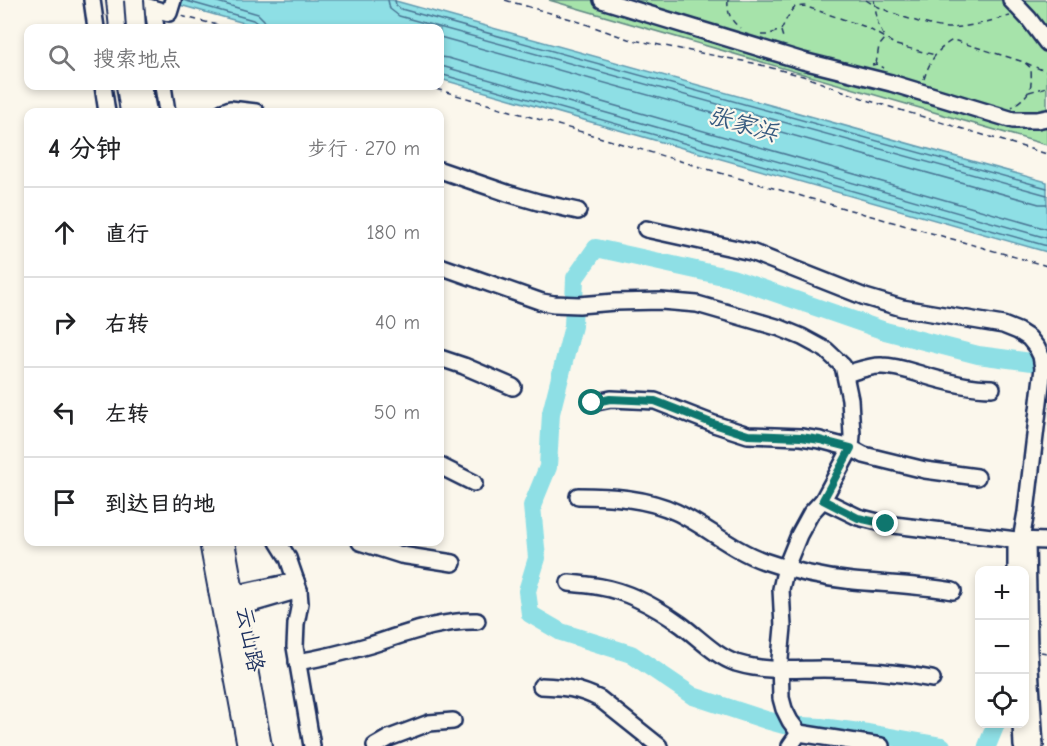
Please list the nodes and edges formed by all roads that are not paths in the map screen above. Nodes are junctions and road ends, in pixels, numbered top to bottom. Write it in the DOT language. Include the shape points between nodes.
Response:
graph roads {
  1 [pos="92,0"];
  2 [pos="116,0"];
  3 [pos="124,0"];
  4 [pos="134,0"];
  5 [pos="602,0"];
  6 [pos="1011,0"];
  7 [pos="171,5"];
  8 [pos="153,9"];
  9 [pos="95,24"];
  10 [pos="119,24"];
  11 [pos="136,24"];
  12 [pos="155,24"];
  13 [pos="1047,43"];
  14 [pos="104,90"];
  15 [pos="127,90"];
  16 [pos="143,90"];
  17 [pos="164,90"];
  18 [pos="106,108"];
  19 [pos="129,108"];
  20 [pos="146,108"];
  21 [pos="166,108"];
  22 [pos="1047,118"];
  23 [pos="444,171"];
  24 [pos="578,211"];
  25 [pos="646,229"];
  26 [pos="444,267"];
  27 [pos="444,359"];
  28 [pos="846,374"];
  29 [pos="513,387"];
  30 [pos="992,388"];
  31 [pos="592,403"];
  32 [pos="1040,443"];
  33 [pos="851,448"];
  34 [pos="444,468"];
  35 [pos="977,477"];
  36 [pos="474,483"];
  37 [pos="578,496"];
  38 [pos="823,500"];
  39 [pos="1021,540"];
  40 [pos="1047,541"];
  41 [pos="210,546"];
  42 [pos="226,546"];
  43 [pos="280,546"];
  44 [pos="373,546"];
  45 [pos="453,563"];
  46 [pos="1017,566"];
  47 [pos="786,567"];
  48 [pos="569,583"];
  49 [pos="297,586"];
  50 [pos="953,591"];
  51 [pos="236,601"];
  52 [pos="1025,620"];
  53 [pos="477,621"];
  54 [pos="297,662"];
  55 [pos="780,670"];
  56 [pos="1029,674"];
  57 [pos="932,679"];
  58 [pos="541,686"];
  59 [pos="453,721"];
  60 [pos="795,727"];
  61 [pos="1021,728"];
  62 [pos="247,746"];
  63 [pos="262,746"];
  64 [pos="312,746"];
  65 [pos="375,746"];
  66 [pos="659,746"];
  67 [pos="790,746"];
  68 [pos="881,746"];
  69 [pos="1022,746"];
  70 [pos="1035,746"];
  1 -- 9 [label="street"];
  2 -- 10 [label="main road"];
  3 -- 8 [label="street"];
  4 -- 11 [label="main road, bridge"];
  5 -- 22 [label="street" via="1013,120"];
  6 -- 13 [label="street"];
  7 -- 8 [label="street"];
  8 -- 12 [label="street"];
  14 -- 18 [label="street"];
  15 -- 19 [label="main road"];
  16 -- 20 [label="main road"];
  17 -- 21 [label="street"];
  23 -- 24 [label="street"];
  25 -- 32 [label="street" via="751,252 902,308 1003,325 1017,331 1029,338 1041,356"];
  26 -- 28 [label="street" via="555,304 697,304 802,337 826,350"];
  27 -- 29 [label="street"];
  28 -- 30 [label="street" via="880,365 946,382"];
  28 -- 33 [label="street"];
  31 -- 33 [label="street" via="610,399 655,401 748,435 801,437"];
  32 -- 39 [label="street"];
  33 -- 35 [label="street" via="864,455 926,470"];
  33 -- 38 [label="street"];
  34 -- 36 [label="street"];
  37 -- 47 [label="street" via="662,506 748,554"];
  38 -- 39 [label="street" via="858,518 886,524"];
  38 -- 47 [label="street" via="811,513"];
  39 -- 40 [label="street"];
  39 -- 46 [label="street"];
  39 -- 52 [label="street"];
  41 -- 62 [label="main road, 云山路"];
  42 -- 51 [label="main road, 云山路"];
  43 -- 49 [label="street"];
  44 -- 45 [label="street"];
  47 -- 50 [label="street" via="837,579"];
  47 -- 55 [label="street" via="781,589"];
  48 -- 55 [label="street" via="603,587 640,599 733,662"];
  49 -- 51 [label="street"];
  49 -- 54 [label="street"];
  51 -- 63 [label="main road, 云山路"];
  53 -- 54 [label="street" via="446,623"];
  54 -- 64 [label="street"];
  55 -- 57 [label="street" via="853,670"];
  55 -- 60 [label="street" via="781,698"];
  56 -- 70 [label="street"];
  58 -- 66 [label="street" via="576,688 589,693"];
  59 -- 65 [label="street" via="429,723"];
  60 -- 67 [label="street"];
  60 -- 68 [label="street"];
  61 -- 69 [label="street"];
}
